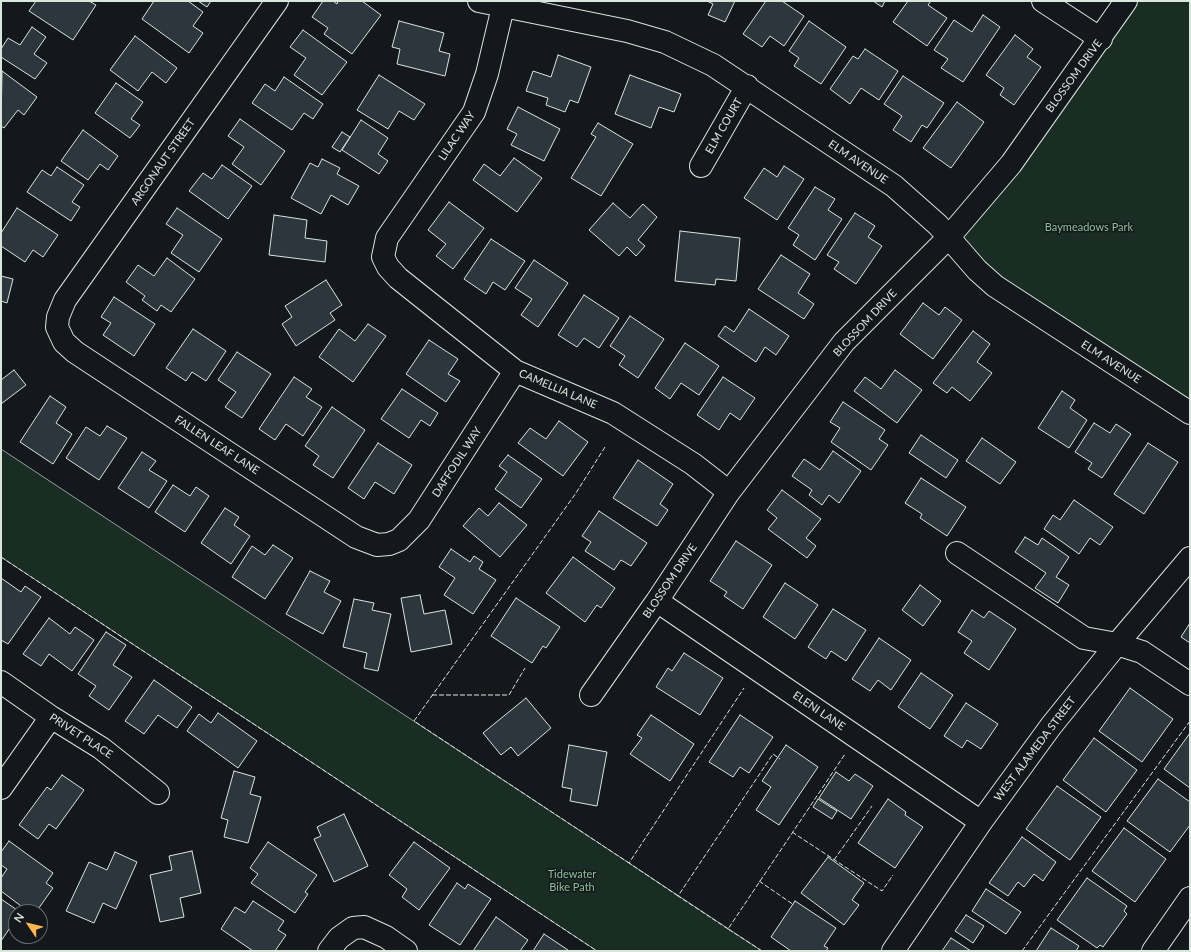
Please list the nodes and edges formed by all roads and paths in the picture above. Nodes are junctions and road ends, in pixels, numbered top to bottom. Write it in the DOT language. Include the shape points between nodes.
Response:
graph roads {
  1 [pos="277,1"];
  2 [pos="479,1"];
  3 [pos="1043,1"];
  4 [pos="1126,1"];
  5 [pos="503,7"];
  6 [pos="1101,39"];
  7 [pos="747,86"];
  8 [pos="701,166"];
  9 [pos="392,231"];
  10 [pos="948,238"];
  11 [pos="57,327"];
  12 [pos="515,371"];
  13 [pos="1190,414"];
  14 [pos="729,492"];
  15 [pos="389,544"];
  16 [pos="957,553"];
  17 [pos="1190,558"];
  18 [pos="657,601"];
  19 [pos="1117,644"];
  20 [pos="1,682"];
  21 [pos="1190,684"];
  22 [pos="591,695"];
  23 [pos="50,717"];
  24 [pos="1,788"];
  25 [pos="158,793"];
  26 [pos="981,822"];
  27 [pos="1190,898"];
  28 [pos="329,951"];
  29 [pos="406,951"];
  30 [pos="893,951"];
  31 [pos="1153,951"];
  1 -- 11 [label="street, ARGONAUT STREET" via="65,300"];
  2 -- 5 [label="street, ELM AVENUE"];
  3 -- 6 [label="street"];
  4 -- 6 [label="street, BLOSSOM DRIVE"];
  5 -- 7 [label="street, ELM AVENUE" via="627,31 665,42 713,65"];
  5 -- 9 [label="street, LILAC WAY" via="487,74 474,112"];
  6 -- 10 [label="street, BLOSSOM DRIVE" via="1011,164"];
  7 -- 8 [label="street, ELM COURT"];
  7 -- 10 [label="street, ELM AVENUE" via="894,186 938,225"];
  9 -- 12 [label="street, CAMELLIA LANE" via="387,238 384,258 388,267 398,278"];
  10 -- 13 [label="street, ELM AVENUE" via="995,286"];
  10 -- 14 [label="street, BLOSSOM DRIVE" via="844,342"];
  11 -- 15 [label="street, FALLEN LEAF LANE" via="64,342 75,352 349,533 377,545"];
  12 -- 14 [label="street, CAMELLIA LANE" via="613,412 693,464"];
  12 -- 15 [label="street, DAFFODIL WAY" via="419,520 399,540"];
  14 -- 18 [label="street, BLOSSOM DRIVE"];
  16 -- 19 [label="street" via="1084,638"];
  17 -- 19 [label="street, WEST ALAMEDA STREET"];
  18 -- 22 [label="street, BLOSSOM DRIVE"];
  18 -- 26 [label="street, ELENI LANE"];
  19 -- 21 [label="street" via="1142,652"];
  19 -- 26 [label="street, WEST ALAMEDA STREET" via="1051,726"];
  20 -- 23 [label="street, PRIVET PLACE"];
  23 -- 24 [label="street"];
  23 -- 25 [label="street, PRIVET PLACE" via="101,748"];
  26 -- 30 [label="street, WEST ALAMEDA STREET"];
  27 -- 31 [label="street"];
  28 -- 29 [label="street" via="339,938 353,928 364,927 386,937"];
}
